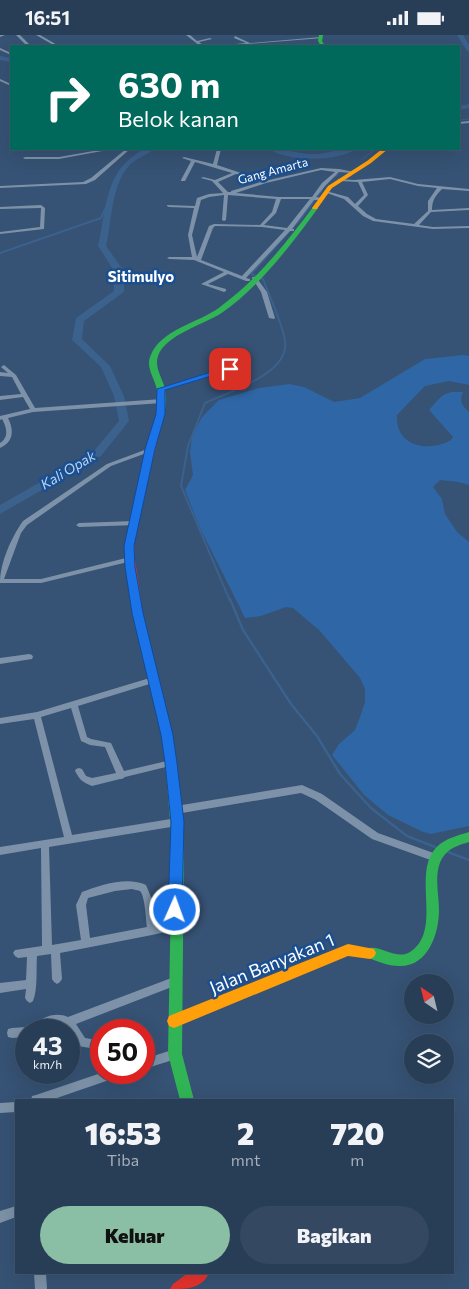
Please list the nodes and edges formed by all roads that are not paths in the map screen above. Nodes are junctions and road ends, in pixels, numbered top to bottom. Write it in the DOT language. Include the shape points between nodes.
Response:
graph roads {
  1 [pos="18,35"];
  2 [pos="38,35"];
  3 [pos="188,35"];
  4 [pos="235,37"];
  5 [pos="265,37"];
  6 [pos="210,39"];
  7 [pos="293,40"];
  8 [pos="322,40"];
  9 [pos="272,41"];
  10 [pos="196,42"];
  11 [pos="248,43"];
  12 [pos="254,43"];
  13 [pos="28,45"];
  14 [pos="56,45"];
  15 [pos="200,45"];
  16 [pos="233,45"];
  17 [pos="257,45"];
  18 [pos="299,45"];
  19 [pos="106,150"];
  20 [pos="127,150"];
  21 [pos="218,150"];
  22 [pos="384,150"];
  23 [pos="25,158"];
  24 [pos="184,158"];
  25 [pos="194,160"];
  26 [pos="215,165"];
  27 [pos="235,173"];
  28 [pos="339,175"];
  29 [pos="203,178"];
  30 [pos="183,181"];
  31 [pos="360,181"];
  32 [pos="214,182"];
  33 [pos="265,182"];
  34 [pos="0,187"];
  35 [pos="441,187"];
  36 [pos="469,190"];
  37 [pos="227,193"];
  38 [pos="320,196"];
  39 [pos="279,198"];
  40 [pos="169,206"];
  41 [pos="355,206"];
  42 [pos="196,207"];
  43 [pos="0,208"];
  44 [pos="469,209"];
  45 [pos="430,211"];
  46 [pos="224,220"];
  47 [pos="415,226"];
  48 [pos="262,227"];
  49 [pos="469,227"];
  50 [pos="292,230"];
  51 [pos="0,233"];
  52 [pos="169,258"];
  53 [pos="197,260"];
  54 [pos="228,272"];
  55 [pos="252,278"];
  56 [pos="224,290"];
  57 [pos="272,318"];
  58 [pos="4,367"];
  59 [pos="230,369"];
  60 [pos="0,374"];
  61 [pos="14,376"];
  62 [pos="161,389"];
  63 [pos="24,395"];
  64 [pos="0,398"];
  65 [pos="162,401"];
  66 [pos="32,410"];
  67 [pos="2,417"];
  68 [pos="0,446"];
  69 [pos="150,449"];
  70 [pos="134,523"];
  71 [pos="79,525"];
  72 [pos="130,559"];
  73 [pos="0,581"];
  74 [pos="29,657"];
  75 [pos="0,661"];
  76 [pos="153,680"];
  77 [pos="74,704"];
  78 [pos="38,715"];
  79 [pos="0,721"];
  80 [pos="171,763"];
  81 [pos="79,771"];
  82 [pos="122,776"];
  83 [pos="176,810"];
  84 [pos="177,822"];
  85 [pos="469,837"];
  86 [pos="69,839"];
  87 [pos="45,843"];
  88 [pos="0,851"];
  89 [pos="436,858"];
  90 [pos="174,926"];
  91 [pos="152,931"];
  92 [pos="86,943"];
  93 [pos="51,949"];
  94 [pos="32,951"];
  95 [pos="18,953"];
  96 [pos="57,979"];
  97 [pos="174,982"];
  98 [pos="30,984"];
  99 [pos="0,988"];
  100 [pos="30,998"];
  101 [pos="77,1019"];
  102 [pos="174,1021"];
  103 [pos="12,1033"];
  104 [pos="15,1033"];
  105 [pos="175,1054"];
  106 [pos="155,1060"];
  107 [pos="90,1080"];
  108 [pos="39,1099"];
  109 [pos="187,1099"];
  110 [pos="15,1107"];
  111 [pos="0,1108"];
  112 [pos="15,1212"];
  113 [pos="0,1217"];
  114 [pos="40,1274"];
  115 [pos="200,1274"];
  116 [pos="41,1289"];
  117 [pos="178,1289"];
  1 -- 13 [label="street"];
  2 -- 14 [label="street"];
  3 -- 10 [label="street"];
  4 -- 11 [label="street"];
  5 -- 9 [label="street"];
  6 -- 10 [label="street"];
  7 -- 8 [label="street"];
  7 -- 9 [label="street"];
  7 -- 18 [label="street"];
  9 -- 12 [label="street"];
  10 -- 15 [label="street"];
  11 -- 12 [label="street"];
  11 -- 16 [label="street"];
  12 -- 17 [label="street"];
  19 -- 23 [label="street" via="64,158"];
  20 -- 34 [label="street" via="84,183"];
  21 -- 26 [label="street"];
  22 -- 28 [label="main road" via="352,172"];
  24 -- 25 [label="street"];
  25 -- 26 [label="street"];
  25 -- 30 [label="street"];
  26 -- 27 [label="street"];
  27 -- 32 [label="street"];
  27 -- 33 [label="street"];
  28 -- 31 [label="street, Gang Amarta"];
  28 -- 33 [label="street, Gang Amarta" via="321,169"];
  28 -- 38 [label="main road"];
  29 -- 32 [label="street"];
  31 -- 35 [label="street, Gang Amarta" via="384,178"];
  31 -- 41 [label="street" via="366,195"];
  32 -- 37 [label="street"];
  33 -- 37 [label="street, Gang Amarta"];
  35 -- 36 [label="street, Gang Amarta"];
  35 -- 45 [label="street" via="429,202"];
  37 -- 39 [label="street"];
  37 -- 42 [label="street" via="199,199"];
  37 -- 46 [label="street"];
  38 -- 39 [label="street"];
  38 -- 41 [label="street" via="339,195"];
  38 -- 50 [label="main road"];
  39 -- 48 [label="street" via="274,213"];
  40 -- 42 [label="street"];
  41 -- 47 [label="street" via="369,218"];
  42 -- 53 [label="street" via="190,235"];
  43 -- 51 [label="street" via="44,208 42,229"];
  44 -- 45 [label="street"];
  45 -- 47 [label="street"];
  47 -- 49 [label="street"];
  48 -- 50 [label="street"];
  48 -- 53 [label="street" via="212,225"];
  50 -- 55 [label="main road"];
  50 -- 55 [label="street"];
  52 -- 53 [label="street"];
  53 -- 54 [label="street"];
  54 -- 55 [label="street"];
  54 -- 56 [label="street" via="204,284"];
  55 -- 57 [label="street" via="264,293"];
  55 -- 62 [label="main road" via="216,313 177,333 160,347 153,364"];
  58 -- 61 [label="street"];
  59 -- 62 [label="street"];
  60 -- 61 [label="street"];
  61 -- 63 [label="street"];
  62 -- 65 [label="main road"];
  63 -- 64 [label="street"];
  63 -- 66 [label="street"];
  65 -- 66 [label="street"];
  65 -- 69 [label="main road"];
  66 -- 67 [label="street"];
  67 -- 68 [label="street" via="9,427 9,439"];
  69 -- 70 [label="main road"];
  69 -- 73 [label="street" via="109,465 25,523"];
  70 -- 71 [label="street"];
  70 -- 72 [label="main road"];
  72 -- 73 [label="street" via="41,581"];
  72 -- 76 [label="main road"];
  74 -- 75 [label="street"];
  76 -- 77 [label="street"];
  76 -- 80 [label="main road"];
  77 -- 78 [label="street"];
  77 -- 82 [label="street" via="84,739 108,745"];
  78 -- 79 [label="street"];
  78 -- 86 [label="street"];
  80 -- 82 [label="street"];
  80 -- 83 [label="main road"];
  81 -- 82 [label="street" via="83,778 92,782"];
  83 -- 84 [label="main road"];
  83 -- 89 [label="street" via="302,789 319,797 375,837"];
  84 -- 86 [label="street"];
  84 -- 90 [label="main road"];
  85 -- 89 [label="main road" via="445,845"];
  86 -- 87 [label="street"];
  87 -- 88 [label="street"];
  87 -- 93 [label="street"];
  89 -- 102 [label="main road, Jalan Banyakan 1" via="432,872 434,928 421,952 408,960 395,961 358,949 348,951"];
  90 -- 91 [label="street"];
  90 -- 97 [label="main road"];
  91 -- 92 [label="street"];
  91 -- 92 [label="street" via="143,888 125,886 85,895 81,905"];
  92 -- 93 [label="street"];
  93 -- 94 [label="street"];
  93 -- 96 [label="street"];
  94 -- 95 [label="street"];
  94 -- 98 [label="street"];
  97 -- 101 [label="street"];
  97 -- 102 [label="main road"];
  98 -- 99 [label="street"];
  98 -- 100 [label="street"];
  102 -- 105 [label="main road"];
  103 -- 104 [label="street"];
  105 -- 106 [label="street"];
  105 -- 109 [label="main road"];
  107 -- 108 [label="street"];
  110 -- 111 [label="street"];
  112 -- 113 [label="street"];
  114 -- 116 [label="street"];
  115 -- 117 [label="main road"];
}
